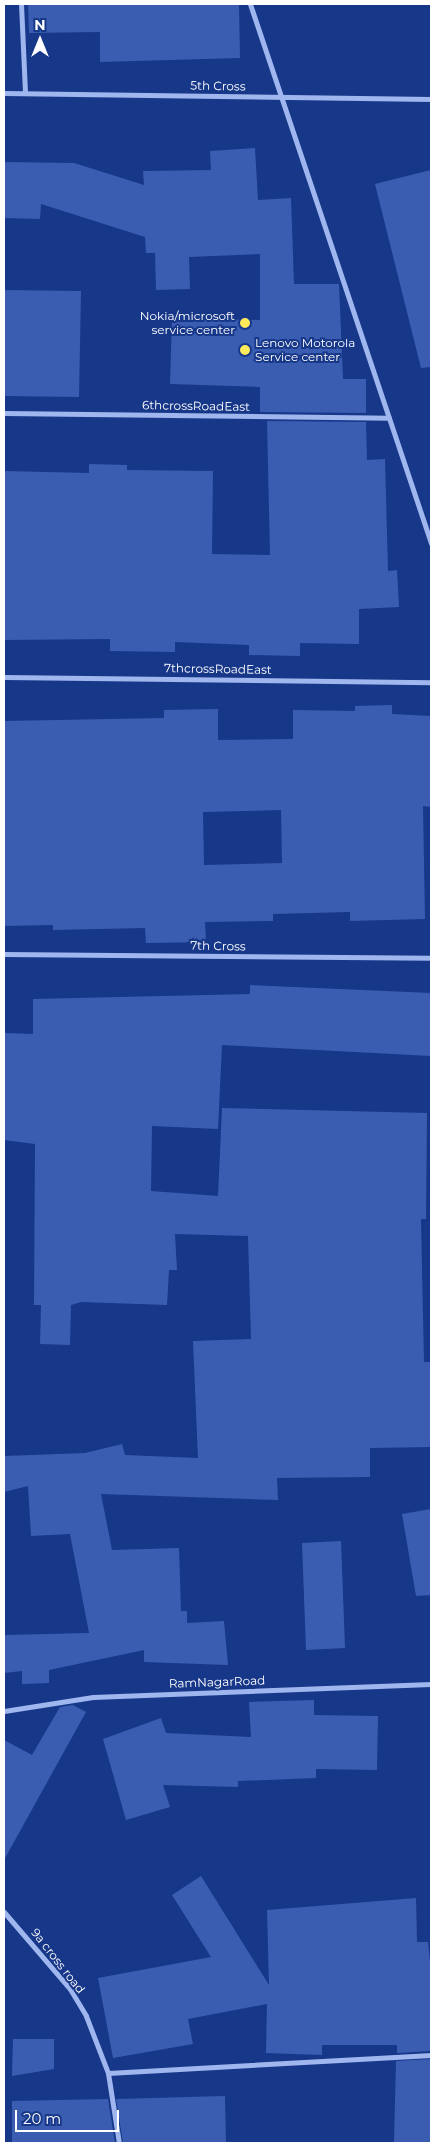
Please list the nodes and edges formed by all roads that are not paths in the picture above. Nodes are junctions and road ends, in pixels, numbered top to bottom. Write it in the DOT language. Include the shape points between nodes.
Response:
graph roads {
  1 [pos="21,4"];
  2 [pos="250,4"];
  3 [pos="4,93"];
  4 [pos="25,93"];
  5 [pos="280,97"];
  6 [pos="431,99"];
  7 [pos="4,414"];
  8 [pos="389,418"];
  9 [pos="431,543"];
  10 [pos="4,677"];
  11 [pos="431,682"];
  12 [pos="4,954"];
  13 [pos="431,958"];
  14 [pos="431,1684"];
  15 [pos="4,1711"];
  16 [pos="4,1912"];
  17 [pos="431,2056"];
  18 [pos="108,2074"];
  19 [pos="119,2143"];
  1 -- 4 [label="street"];
  2 -- 5 [label="street"];
  3 -- 4 [label="street, 5th Cross"];
  4 -- 5 [label="street, 5th Cross"];
  5 -- 6 [label="street, 5th Cross"];
  5 -- 8 [label="street"];
  7 -- 8 [label="street, 6thcrossRoadEast"];
  8 -- 9 [label="street"];
  10 -- 11 [label="street, 7thcrossRoadEast"];
  12 -- 13 [label="street, 7th Cross"];
  14 -- 15 [label="street, RamNagarRoad" via="93,1697"];
  16 -- 18 [label="street, 9a cross road" via="70,1989"];
  17 -- 18 [label="street"];
  18 -- 19 [label="street, 9a cross road"];
}
